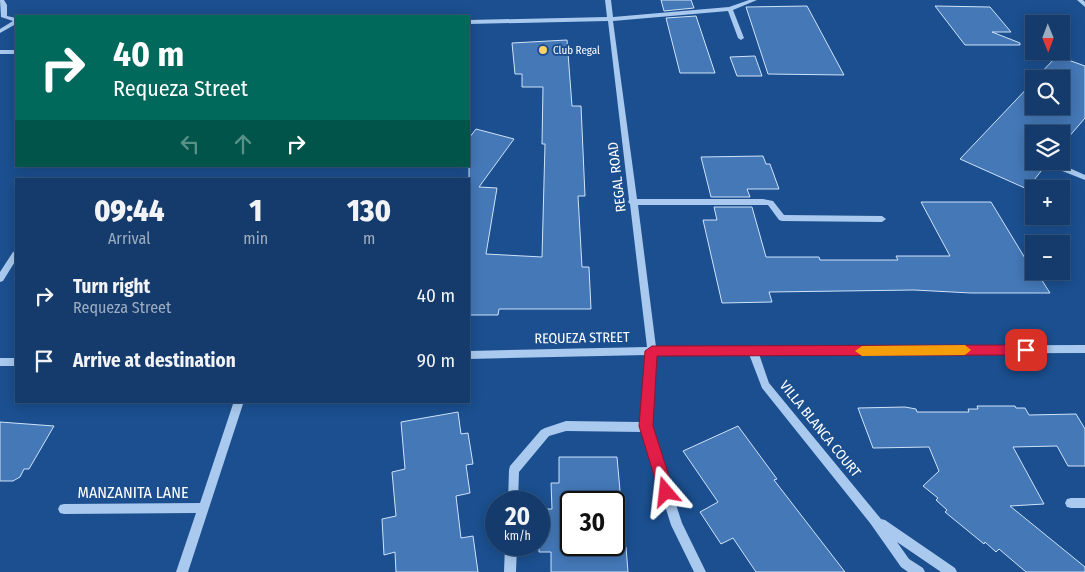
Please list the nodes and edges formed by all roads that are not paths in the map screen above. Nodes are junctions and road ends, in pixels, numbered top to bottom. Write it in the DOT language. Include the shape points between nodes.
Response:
graph roads {
  1 [pos="2,0"];
  2 [pos="608,0"];
  3 [pos="754,0"];
  4 [pos="1080,0"];
  5 [pos="1085,5"];
  6 [pos="730,9"];
  7 [pos="611,19"];
  8 [pos="15,21"];
  9 [pos="15,22"];
  10 [pos="470,22"];
  11 [pos="0,32"];
  12 [pos="741,38"];
  13 [pos="0,52"];
  14 [pos="15,52"];
  15 [pos="1067,170"];
  16 [pos="1085,178"];
  17 [pos="632,202"];
  18 [pos="882,219"];
  19 [pos="15,256"];
  20 [pos="0,279"];
  21 [pos="1085,349"];
  22 [pos="652,351"];
  23 [pos="753,352"];
  24 [pos="470,355"];
  25 [pos="0,362"];
  26 [pos="15,362"];
  27 [pos="238,403"];
  28 [pos="646,426"];
  29 [pos="513,491"];
  30 [pos="1071,503"];
  31 [pos="1085,503"];
  32 [pos="203,508"];
  33 [pos="64,509"];
  34 [pos="874,519"];
  35 [pos="511,556"];
  36 [pos="182,572"];
  37 [pos="510,572"];
  38 [pos="700,572"];
  39 [pos="919,572"];
  40 [pos="951,572"];
  1 -- 8 [label="street" via="4,17"];
  2 -- 7 [label="street, REGAL ROAD"];
  3 -- 6 [label="street"];
  4 -- 5 [label="street"];
  6 -- 7 [label="street"];
  6 -- 12 [label="street"];
  7 -- 10 [label="street"];
  7 -- 17 [label="street, REGAL ROAD"];
  9 -- 11 [label="street"];
  13 -- 14 [label="street"];
  15 -- 16 [label="street"];
  17 -- 18 [label="street" via="763,202 770,203 782,218"];
  17 -- 22 [label="street, REGAL ROAD"];
  19 -- 20 [label="street"];
  21 -- 23 [label="street, REQUEZA STREET"];
  22 -- 23 [label="street, REQUEZA STREET"];
  22 -- 24 [label="street, REQUEZA STREET"];
  22 -- 28 [label="street, REGAL ROAD"];
  23 -- 34 [label="street, VILLA BLANCA COURT" via="765,385"];
  25 -- 26 [label="street"];
  27 -- 32 [label="street, MANZANITA LANE"];
  28 -- 29 [label="street" via="566,426 545,432 514,470"];
  28 -- 38 [label="street" via="677,525"];
  30 -- 31 [label="street"];
  32 -- 33 [label="street, MANZANITA LANE"];
  32 -- 36 [label="street, MANZANITA LANE"];
  34 -- 39 [label="street, VILLA BLANCA COURT" via="905,563"];
  34 -- 40 [label="street, VILLA BLANCA COURT"];
  35 -- 37 [label="street"];
}
